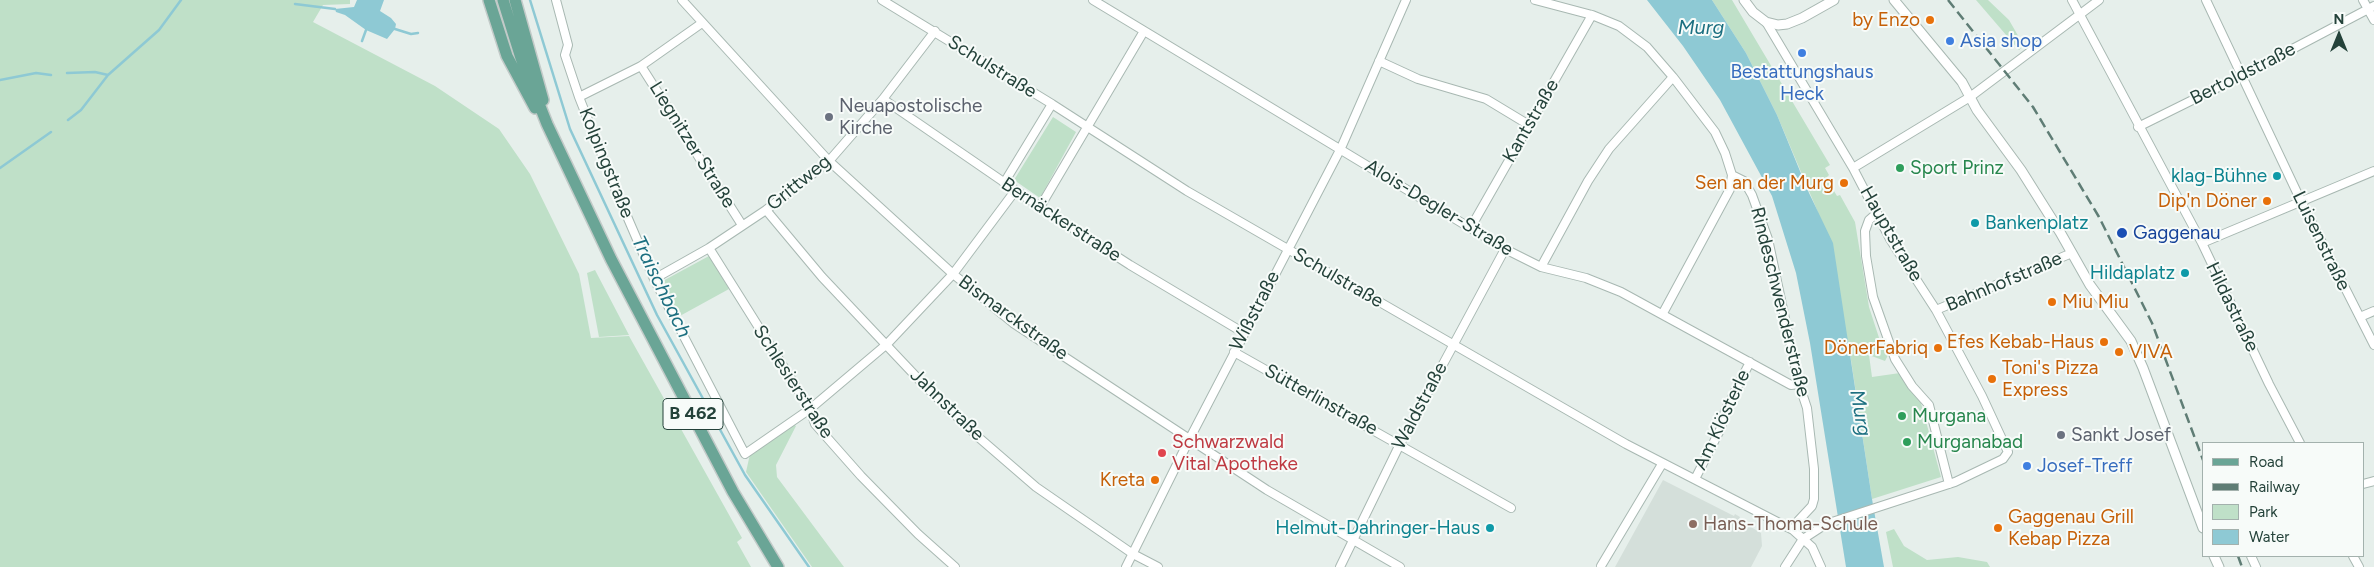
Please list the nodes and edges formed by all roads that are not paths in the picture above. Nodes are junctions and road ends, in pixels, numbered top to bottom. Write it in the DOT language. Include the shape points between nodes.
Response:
graph roads {
  1 [pos="489,0"];
  2 [pos="503,0"];
  3 [pos="515,0"];
  4 [pos="556,0"];
  5 [pos="682,0"];
  6 [pos="882,0"];
  7 [pos="1093,0"];
  8 [pos="1406,0"];
  9 [pos="1538,0"];
  10 [pos="1744,0"];
  11 [pos="1894,0"];
  12 [pos="2072,0"];
  13 [pos="2099,0"];
  14 [pos="2206,0"];
  15 [pos="2363,0"];
  16 [pos="1829,1"];
  17 [pos="2371,7"];
  18 [pos="2080,13"];
  19 [pos="1592,15"];
  20 [pos="2374,20"];
  21 [pos="1766,22"];
  22 [pos="702,23"];
  23 [pos="936,31"];
  24 [pos="1144,31"];
  25 [pos="1379,61"];
  26 [pos="641,66"];
  27 [pos="2244,75"];
  28 [pos="1673,77"];
  29 [pos="579,97"];
  30 [pos="1970,97"];
  31 [pos="883,98"];
  32 [pos="1052,104"];
  33 [pos="547,124"];
  34 [pos="1529,125"];
  35 [pos="1088,126"];
  36 [pos="2138,127"];
  37 [pos="1341,148"];
  38 [pos="829,161"];
  39 [pos="1853,168"];
  40 [pos="2374,170"];
  41 [pos="1732,175"];
  42 [pos="1004,183"];
  43 [pos="1015,191"];
  44 [pos="2301,201"];
  45 [pos="1040,207"];
  46 [pos="766,210"];
  47 [pos="1877,213"];
  48 [pos="742,225"];
  49 [pos="1471,227"];
  50 [pos="2202,243"];
  51 [pos="709,248"];
  52 [pos="1287,248"];
  53 [pos="1505,249"];
  54 [pos="2072,253"];
  55 [pos="1541,267"];
  56 [pos="953,274"];
  57 [pos="654,279"];
  58 [pos="1936,310"];
  59 [pos="2374,311"];
  60 [pos="1663,313"];
  61 [pos="2360,317"];
  62 [pos="1244,333"];
  63 [pos="887,344"];
  64 [pos="1452,344"];
  65 [pos="2374,345"];
  66 [pos="1234,352"];
  67 [pos="1750,362"];
  68 [pos="1799,384"];
  69 [pos="810,409"];
  70 [pos="1189,440"];
  71 [pos="2299,442"];
  72 [pos="1400,444"];
  73 [pos="1662,464"];
  74 [pos="1695,479"];
  75 [pos="1949,484"];
  76 [pos="1511,508"];
  77 [pos="2202,525"];
  78 [pos="1793,530"];
  79 [pos="1803,539"];
  80 [pos="1353,541"];
  81 [pos="1133,554"];
  82 [pos="1601,566"];
  83 [pos="778,567"];
  84 [pos="955,567"];
  85 [pos="1126,567"];
  86 [pos="1158,567"];
  87 [pos="1340,567"];
  88 [pos="1400,567"];
  89 [pos="1785,567"];
  90 [pos="1820,567"];
  1 -- 33 [label="main road" via="507,56 530,102"];
  2 -- 33 [label="main road, B 462"];
  3 -- 33 [label="main road" via="542,93"];
  4 -- 29 [label="street, Kolpingstraße" via="568,45 565,55"];
  5 -- 22 [label="street, Bismarckstraße"];
  6 -- 23 [label="street, Schulstraße"];
  7 -- 24 [label="street, Alois-Degler-Straße"];
  8 -- 25 [label="street, Wißstraße"];
  9 -- 19 [label="street, Rindeschwenderstraße"];
  10 -- 21 [label="street"];
  11 -- 30 [label="street" via="1962,82"];
  12 -- 18 [label="street, Hildastraße"];
  13 -- 18 [label="street"];
  14 -- 27 [label="street, Luisenstraße"];
  15 -- 17 [label="street"];
  16 -- 21 [label="street" via="1787,24"];
  17 -- 20 [label="street"];
  17 -- 27 [label="street, Bertoldstraße"];
  18 -- 30 [label="street"];
  18 -- 36 [label="street, Hildastraße"];
  19 -- 28 [label="street, Rindeschwenderstraße" via="1624,29 1647,47"];
  19 -- 34 [label="street, Kantstraße"];
  21 -- 39 [label="street, Hauptstraße"];
  22 -- 26 [label="street"];
  22 -- 38 [label="street, Bismarckstraße"];
  23 -- 31 [label="street, Grittweg"];
  23 -- 32 [label="street, Schulstraße"];
  24 -- 35 [label="street"];
  24 -- 37 [label="street, Alois-Degler-Straße"];
  25 -- 34 [label="street" via="1418,79 1486,100"];
  25 -- 37 [label="street, Wißstraße"];
  26 -- 29 [label="street"];
  26 -- 48 [label="street, Liegnitzer Straße"];
  27 -- 36 [label="street, Bertoldstraße"];
  27 -- 44 [label="street, Luisenstraße"];
  28 -- 41 [label="street, Rindeschwenderstraße" via="1715,132"];
  28 -- 55 [label="street" via="1609,149"];
  29 -- 57 [label="street, Kolpingstraße"];
  30 -- 39 [label="street"];
  30 -- 54 [label="street" via="2021,170"];
  31 -- 38 [label="street, Grittweg"];
  31 -- 42 [label="street, Bernäckerstraße"];
  32 -- 35 [label="street, Schulstraße"];
  32 -- 42 [label="street"];
  33 -- 83 [label="main road, B 462" via="611,259 733,492"];
  34 -- 49 [label="street, Kantstraße"];
  35 -- 45 [label="street"];
  35 -- 52 [label="street, Schulstraße" via="1187,191"];
  36 -- 50 [label="street, Hildastraße"];
  37 -- 49 [label="street, Alois-Degler-Straße"];
  37 -- 52 [label="street, Wißstraße"];
  38 -- 46 [label="street, Grittweg"];
  38 -- 56 [label="street, Bismarckstraße"];
  39 -- 47 [label="street, Hauptstraße"];
  40 -- 44 [label="street"];
  41 -- 60 [label="street" via="1730,189"];
  41 -- 68 [label="street, Rindeschwenderstraße" via="1744,181 1752,195 1768,239"];
  42 -- 43 [label="street, Bernäckerstraße"];
  43 -- 45 [label="street, Bernäckerstraße"];
  43 -- 56 [label="street"];
  44 -- 50 [label="street"];
  44 -- 61 [label="street, Luisenstraße"];
  45 -- 62 [label="street, Bernäckerstraße"];
  46 -- 48 [label="street, Grittweg"];
  46 -- 63 [label="street, Jahnstraße" via="822,277"];
  47 -- 58 [label="street, Hauptstraße"];
  47 -- 75 [label="street" via="1869,220 1865,231 1873,297 1894,359 1929,405"];
  48 -- 51 [label="street, Grittweg"];
  49 -- 53 [label="street, Alois-Degler-Straße"];
  50 -- 71 [label="street, Hildastraße"];
  51 -- 57 [label="street, Grittweg"];
  51 -- 69 [label="street, Schlesierstraße"];
  52 -- 62 [label="street, Wißstraße"];
  52 -- 64 [label="street, Schulstraße"];
  53 -- 55 [label="street, Alois-Degler-Straße"];
  53 -- 64 [label="street, Waldstraße"];
  54 -- 58 [label="street, Bahnhofstraße"];
  54 -- 77 [label="street" via="2134,348"];
  55 -- 60 [label="street, Alois-Degler-Straße" via="1586,278"];
  56 -- 63 [label="street"];
  56 -- 70 [label="street, Bismarckstraße" via="1013,323"];
  57 -- 69 [label="street, Kolpingstraße" via="745,454"];
  58 -- 75 [label="street, Hauptstraße" via="2008,452 2003,459"];
  59 -- 61 [label="street"];
  60 -- 67 [label="street, Alois-Degler-Straße"];
  61 -- 65 [label="street, Luisenstraße"];
  62 -- 66 [label="street, Wißstraße"];
  63 -- 69 [label="street"];
  63 -- 81 [label="street, Jahnstraße" via="977,436 1036,487"];
  64 -- 72 [label="street, Waldstraße"];
  64 -- 73 [label="street, Schulstraße"];
  66 -- 70 [label="street, Wißstraße"];
  66 -- 72 [label="street, Sütterlinstraße"];
  67 -- 68 [label="street, Alois-Degler-Straße" via="1791,385"];
  67 -- 74 [label="street, Am Klösterle"];
  68 -- 78 [label="street, Rindeschwenderstraße" via="1807,408 1814,500"];
  69 -- 84 [label="street, Schlesierstraße" via="815,424 861,476"];
  70 -- 80 [label="street, Bismarckstraße"];
  70 -- 81 [label="street, Wißstraße"];
  72 -- 76 [label="street, Sütterlinstraße"];
  72 -- 80 [label="street, Waldstraße"];
  73 -- 74 [label="street, Schulstraße"];
  73 -- 82 [label="street"];
  74 -- 78 [label="street, Schulstraße"];
  75 -- 79 [label="street" via="1826,524"];
  78 -- 79 [label="street, Schulstraße"];
  79 -- 89 [label="street"];
  79 -- 90 [label="street, Schulstraße" via="1812,547"];
  80 -- 87 [label="street, Waldstraße"];
  80 -- 88 [label="street, Bismarckstraße"];
  81 -- 85 [label="street, Wißstraße"];
  81 -- 86 [label="street, Jahnstraße"];
}
